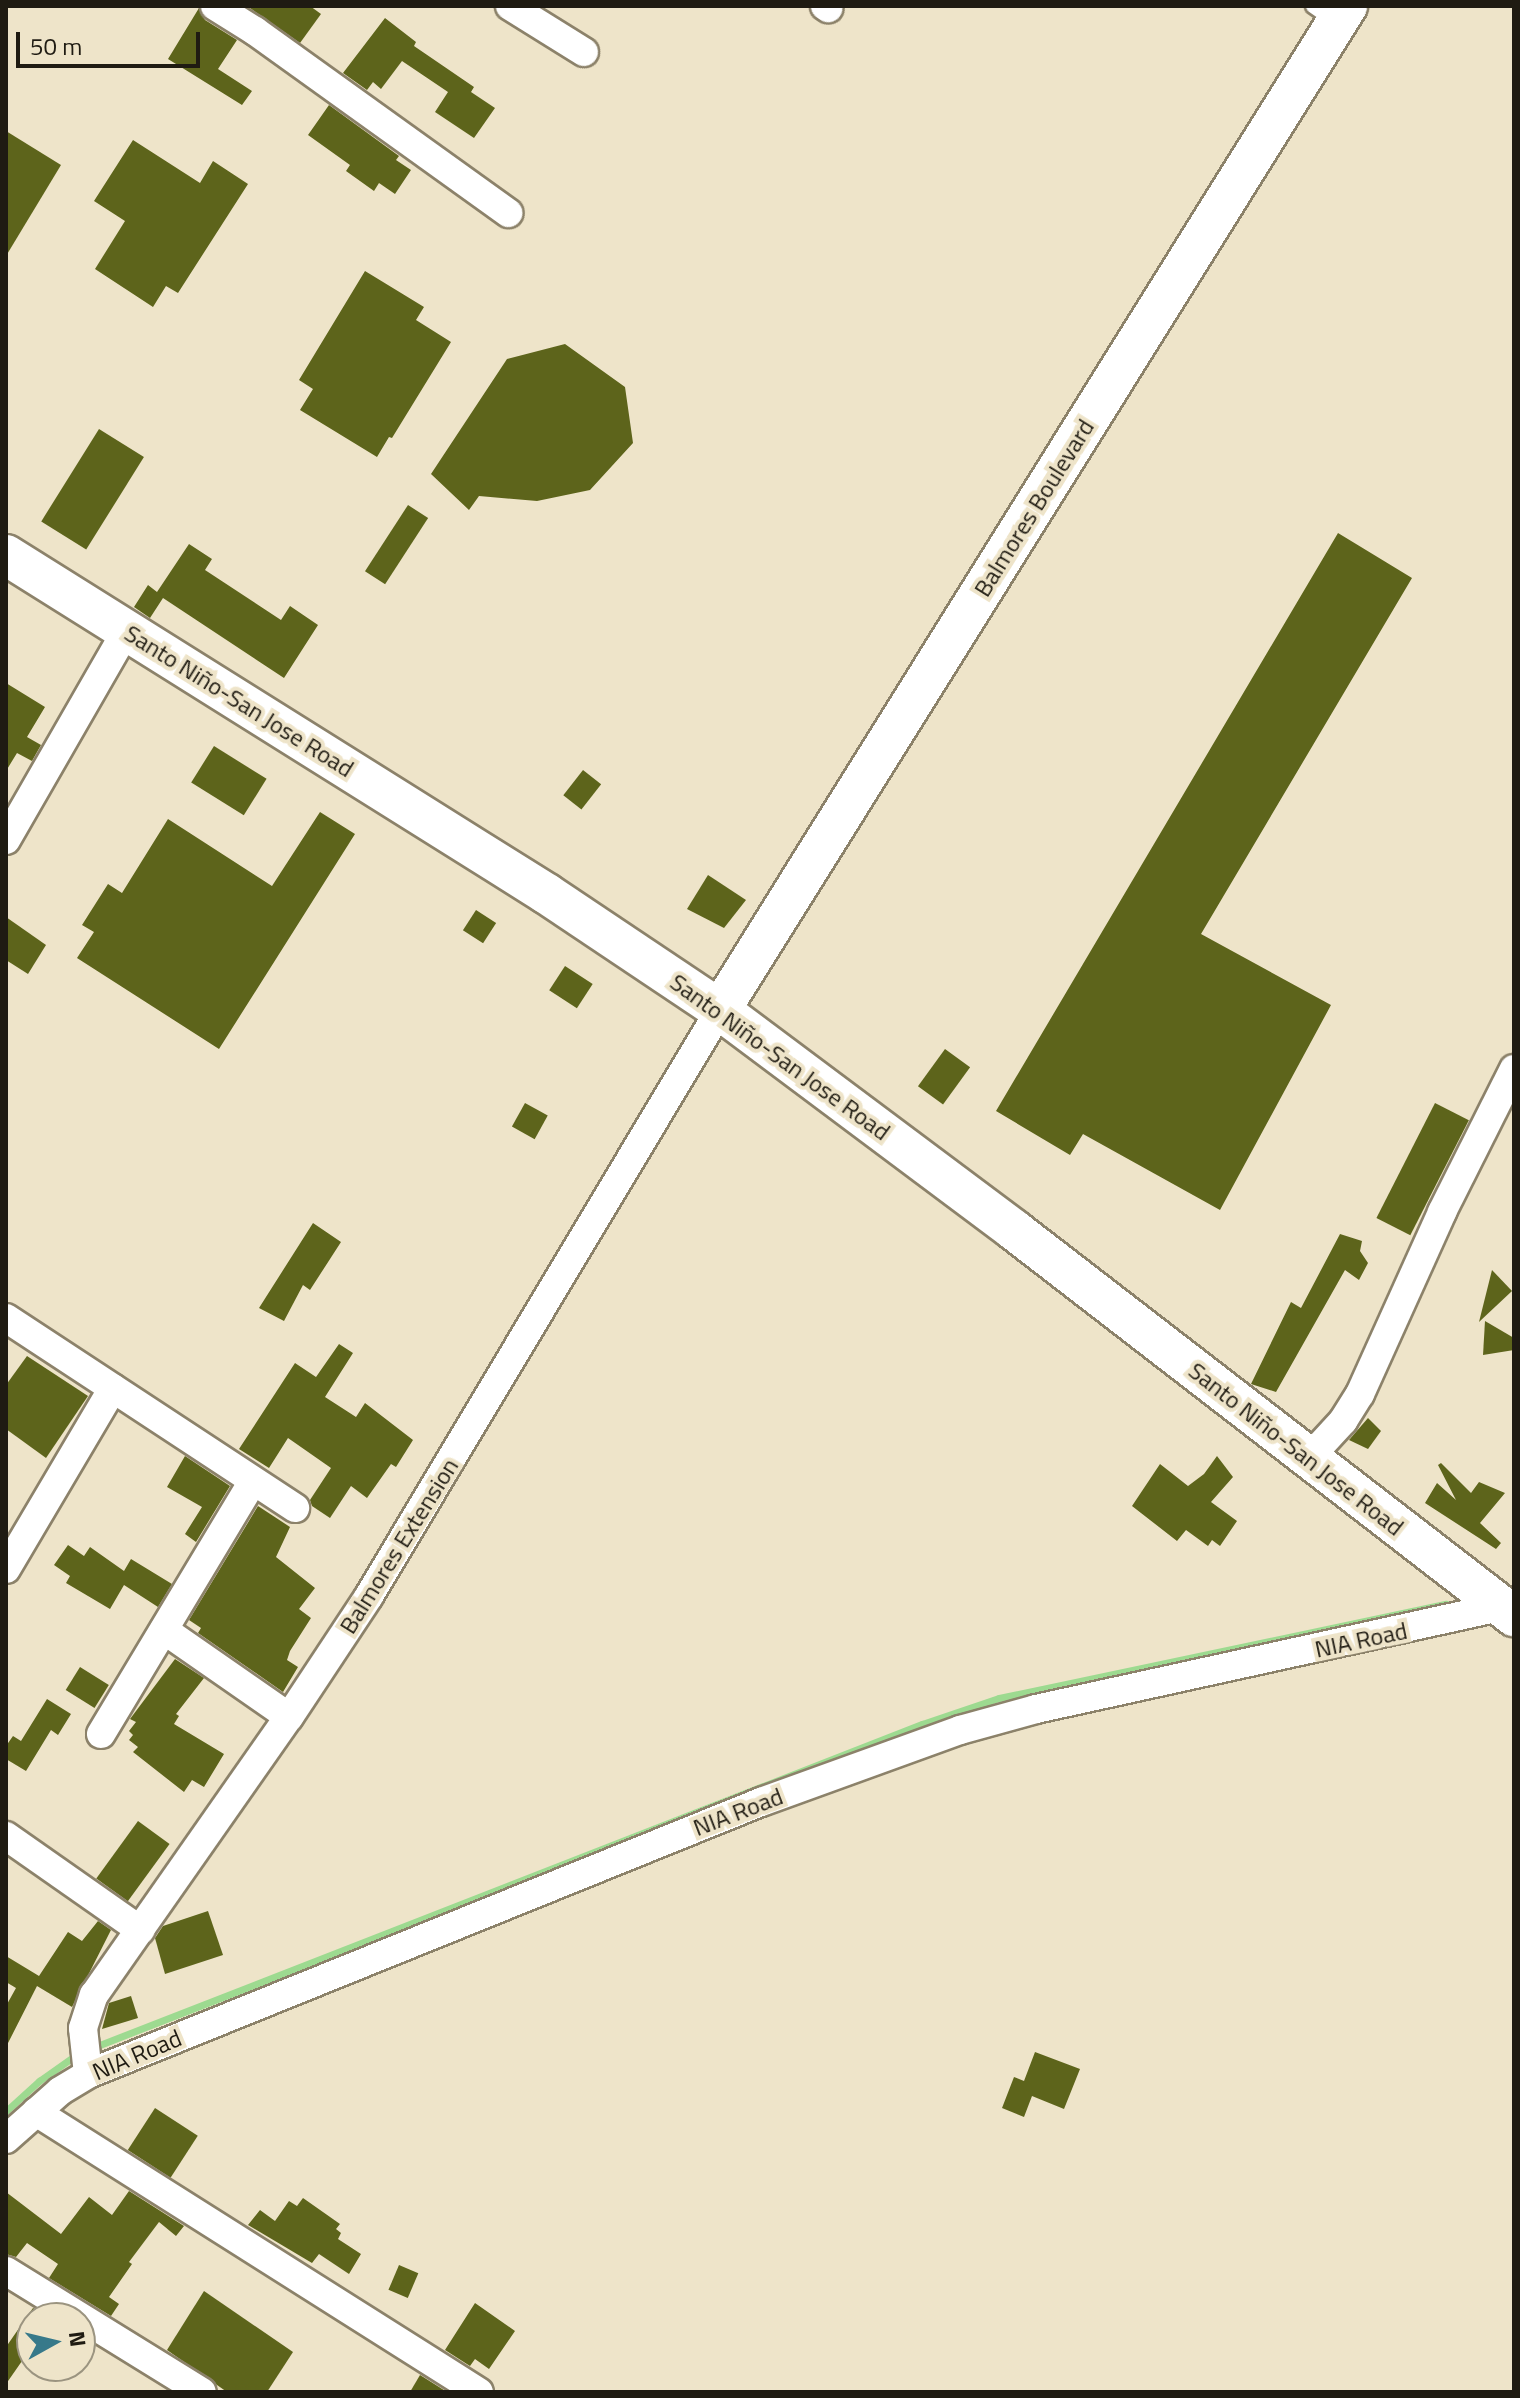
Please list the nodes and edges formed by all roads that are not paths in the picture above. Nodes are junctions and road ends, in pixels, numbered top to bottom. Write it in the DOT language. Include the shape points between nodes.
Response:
graph roads {
  1 [pos="215,6"];
  2 [pos="510,6"];
  3 [pos="1332,12"];
  4 [pos="584,52"];
  5 [pos="508,213"];
  6 [pos="6,555"];
  7 [pos="126,631"];
  8 [pos="6,840"];
  9 [pos="720,1010"];
  10 [pos="1514,1069"];
  11 [pos="6,1318"];
  12 [pos="113,1388"];
  13 [pos="1308,1459"];
  14 [pos="253,1481"];
  15 [pos="295,1508"];
  16 [pos="6,1569"];
  17 [pos="1510,1609"];
  18 [pos="164,1630"];
  19 [pos="289,1717"];
  20 [pos="101,1734"];
  21 [pos="6,1836"];
  22 [pos="140,1930"];
  23 [pos="88,2074"];
  24 [pos="36,2112"];
  25 [pos="6,2139"];
  26 [pos="6,2271"];
  27 [pos="202,2392"];
  28 [pos="479,2392"];
  1 -- 5 [label="street"];
  2 -- 4 [label="street"];
  3 -- 9 [label="main road, Balmores Boulevard"];
  6 -- 7 [label="main road, Santo Niño-San Jose Road"];
  7 -- 8 [label="street"];
  7 -- 9 [label="main road, Santo Niño-San Jose Road" via="547,894"];
  9 -- 13 [label="main road, Santo Niño-San Jose Road"];
  9 -- 19 [label="street, Balmores Extension" via="454,1459"];
  10 -- 13 [label="street" via="1360,1394"];
  11 -- 12 [label="street"];
  12 -- 14 [label="street"];
  12 -- 16 [label="street"];
  13 -- 17 [label="main road, Santo Niño-San Jose Road"];
  14 -- 15 [label="street"];
  14 -- 18 [label="street"];
  17 -- 23 [label="street, NIA Road" via="1050,1705 960,1730 761,1802"];
  18 -- 19 [label="street"];
  18 -- 20 [label="street"];
  19 -- 22 [label="street, Balmores Extension"];
  21 -- 22 [label="street"];
  22 -- 23 [label="street, Balmores Extension" via="86,2010"];
  23 -- 24 [label="street, NIA Road"];
  24 -- 25 [label="street, NIA Road"];
  24 -- 28 [label="street"];
  26 -- 27 [label="street"];
}
